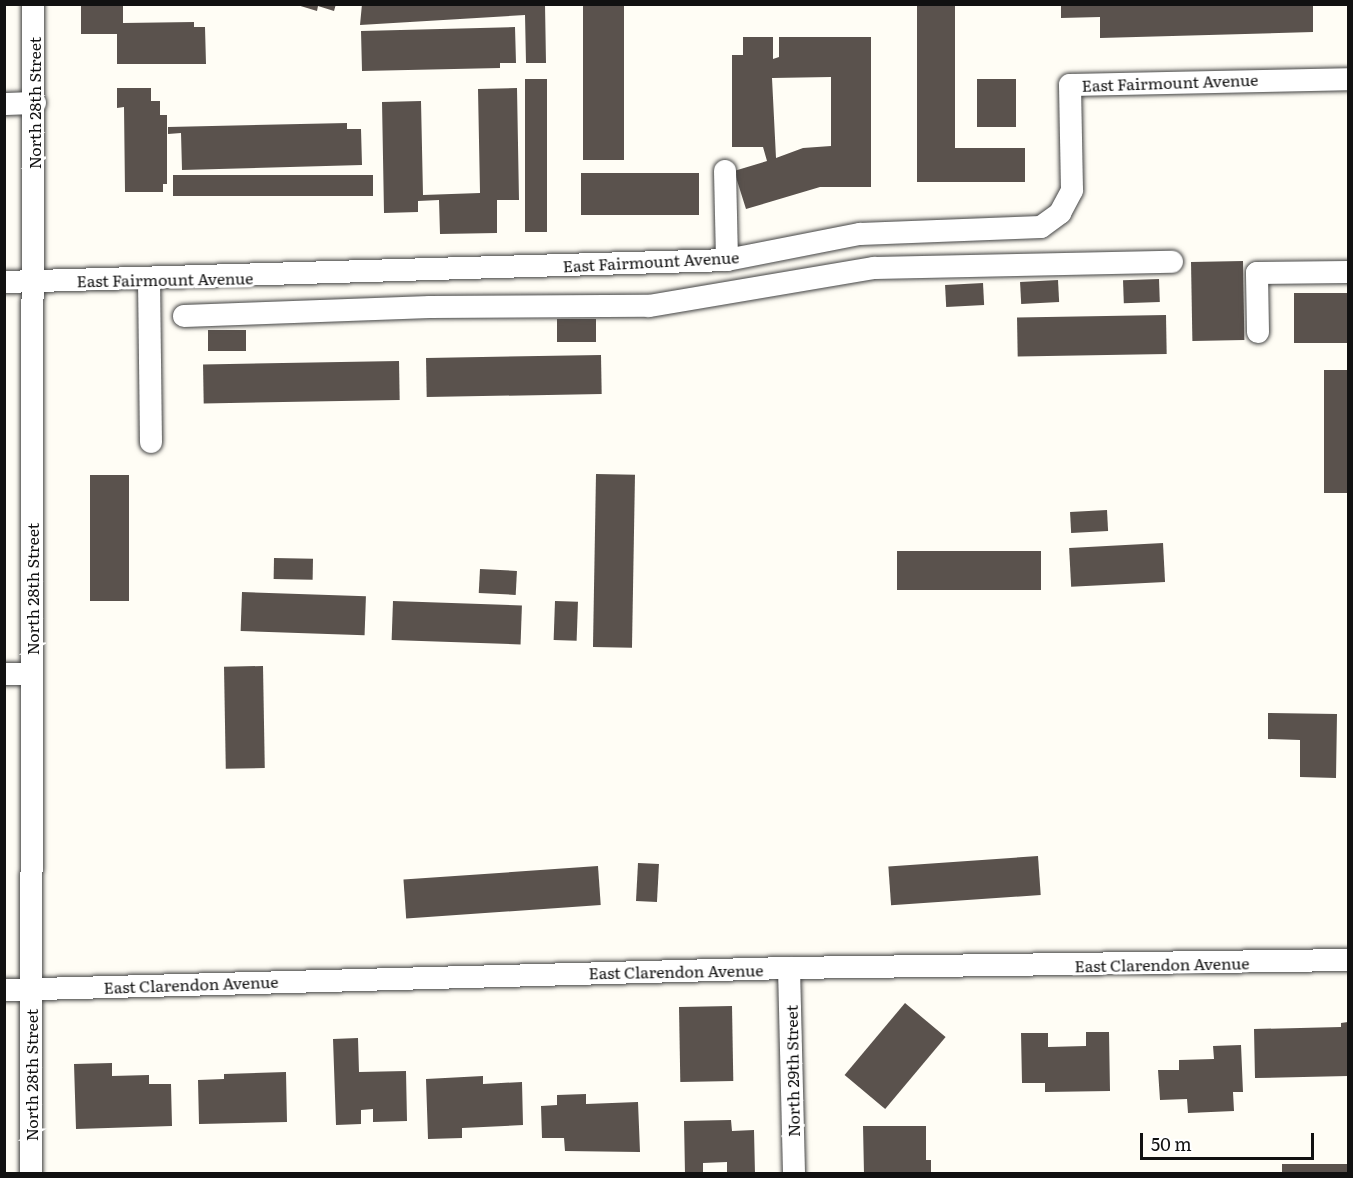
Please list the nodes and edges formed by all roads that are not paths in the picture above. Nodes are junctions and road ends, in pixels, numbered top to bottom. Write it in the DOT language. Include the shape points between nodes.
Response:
graph roads {
  1 [pos="33,4"];
  2 [pos="1348,79"];
  3 [pos="34,103"];
  4 [pos="4,104"];
  5 [pos="725,171"];
  6 [pos="998,231"];
  7 [pos="727,260"];
  8 [pos="1172,262"];
  9 [pos="999,265"];
  10 [pos="1348,272"];
  11 [pos="149,279"];
  12 [pos="33,281"];
  13 [pos="4,282"];
  14 [pos="184,316"];
  15 [pos="1258,332"];
  16 [pos="151,442"];
  17 [pos="4,674"];
  18 [pos="32,674"];
  19 [pos="1348,960"];
  20 [pos="789,968"];
  21 [pos="31,989"];
  22 [pos="4,990"];
  23 [pos="31,1173"];
  24 [pos="794,1173"];
  1 -- 3 [label="street, North 28th Street"];
  2 -- 6 [label="street, East Fairmount Avenue" via="1070,85 1072,190 1060,213 1041,227"];
  3 -- 4 [label="street"];
  3 -- 12 [label="street, North 28th Street"];
  5 -- 7 [label="street"];
  6 -- 7 [label="street, East Fairmount Avenue" via="860,234"];
  6 -- 9 [label="street"];
  7 -- 11 [label="street, East Fairmount Avenue"];
  8 -- 9 [label="street"];
  9 -- 14 [label="street" via="874,268 649,306 430,307"];
  10 -- 15 [label="street" via="1257,273"];
  11 -- 12 [label="street, East Fairmount Avenue"];
  11 -- 16 [label="street"];
  12 -- 13 [label="street, East Fairmount Avenue"];
  12 -- 18 [label="street, North 28th Street"];
  17 -- 18 [label="street"];
  18 -- 21 [label="street, North 28th Street"];
  19 -- 20 [label="street, East Clarendon Avenue"];
  20 -- 21 [label="street, East Clarendon Avenue"];
  20 -- 24 [label="street, North 29th Street"];
  21 -- 22 [label="street, East Clarendon Avenue"];
  21 -- 23 [label="street, North 28th Street"];
}
